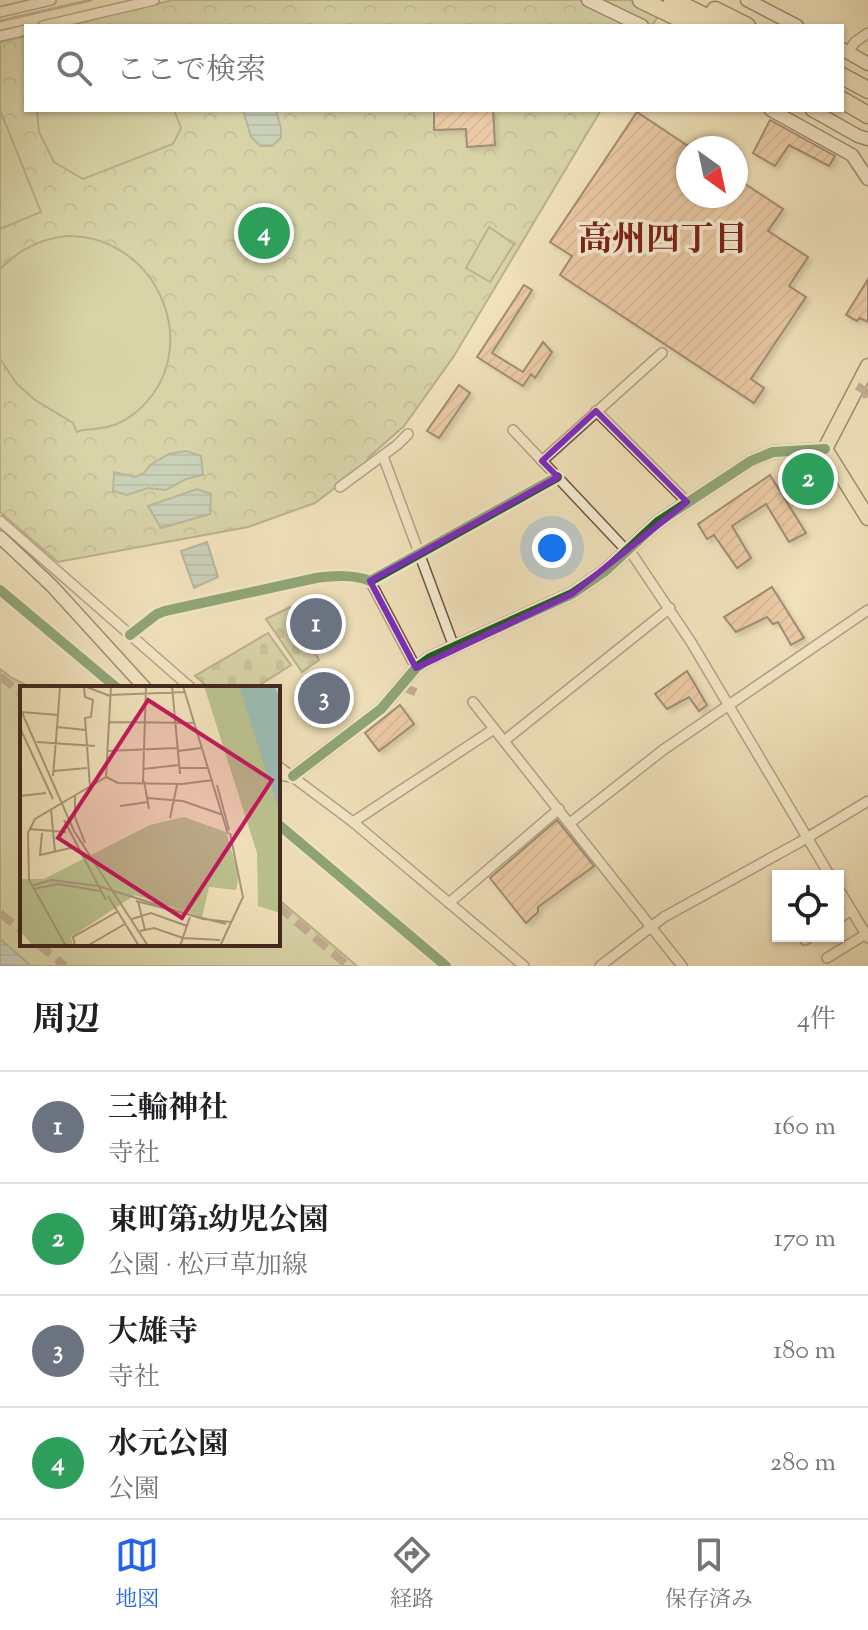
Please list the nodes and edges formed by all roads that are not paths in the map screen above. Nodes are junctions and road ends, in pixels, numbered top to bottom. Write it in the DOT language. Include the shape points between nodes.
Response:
graph roads {
  1 [pos="51,0"];
  2 [pos="154,0"];
  3 [pos="588,0"];
  4 [pos="641,0"];
  5 [pos="658,0"];
  6 [pos="672,0"];
  7 [pos="696,0"];
  8 [pos="755,2"];
  9 [pos="0,12"];
  10 [pos="52,24"];
  11 [pos="638,24"];
  12 [pos="691,24"];
  13 [pos="706,24"];
  14 [pos="721,24"];
  15 [pos="743,24"];
  16 [pos="794,24"];
  17 [pos="24,30"];
  18 [pos="868,33"];
  19 [pos="0,36"];
  20 [pos="845,51"];
  21 [pos="868,64"];
  22 [pos="844,77"];
  23 [pos="844,87"];
  24 [pos="868,90"];
  25 [pos="844,99"];
  26 [pos="868,100"];
  27 [pos="775,112"];
  28 [pos="816,112"];
  29 [pos="868,112"];
  30 [pos="868,139"];
  31 [pos="868,179"];
  32 [pos="662,353"];
  33 [pos="868,366"];
  34 [pos="596,411"];
  35 [pos="513,430"];
  36 [pos="408,434"];
  37 [pos="825,449"];
  38 [pos="383,456"];
  39 [pos="542,461"];
  40 [pos="557,477"];
  41 [pos="340,487"];
  42 [pos="687,502"];
  43 [pos="868,518"];
  44 [pos="0,521"];
  45 [pos="0,537"];
  46 [pos="627,549"];
  47 [pos="419,553"];
  48 [pos="370,581"];
  49 [pos="670,608"];
  50 [pos="868,610"];
  51 [pos="130,635"];
  52 [pos="454,647"];
  53 [pos="416,668"];
  54 [pos="143,686"];
  55 [pos="189,686"];
  56 [pos="473,702"];
  57 [pos="729,704"];
  58 [pos="494,729"];
  59 [pos="504,741"];
  60 [pos="280,767"];
  61 [pos="280,773"];
  62 [pos="293,776"];
  63 [pos="868,801"];
  64 [pos="559,809"];
  65 [pos="353,822"];
  66 [pos="570,823"];
  67 [pos="807,838"];
  68 [pos="826,870"];
  69 [pos="844,898"];
  70 [pos="449,903"];
  71 [pos="851,910"];
  72 [pos="844,915"];
  73 [pos="650,926"];
  74 [pos="867,936"];
  75 [pos="827,958"];
  76 [pos="524,966"];
  77 [pos="600,966"];
  78 [pos="682,966"];
  1 -- 9 [label="street"];
  2 -- 10 [label="street"];
  3 -- 11 [label="street"];
  4 -- 12 [label="highway"];
  5 -- 13 [label="highway"];
  6 -- 14 [label="highway"];
  7 -- 15 [label="highway"];
  8 -- 16 [label="street"];
  17 -- 19 [label="street"];
  18 -- 20 [label="street"];
  20 -- 21 [label="street"];
  22 -- 24 [label="highway"];
  23 -- 26 [label="highway"];
  25 -- 29 [label="highway"];
  27 -- 31 [label="street" via="852,155"];
  28 -- 30 [label="street"];
  32 -- 34 [label="street"];
  33 -- 37 [label="main road"];
  34 -- 39 [label="street"];
  34 -- 42 [label="street"];
  35 -- 39 [label="street"];
  36 -- 38 [label="street"];
  37 -- 42 [label="street" via="762,455"];
  37 -- 43 [label="main road"];
  38 -- 41 [label="street"];
  38 -- 47 [label="street"];
  39 -- 40 [label="street"];
  40 -- 46 [label="street"];
  40 -- 47 [label="street"];
  42 -- 46 [label="street"];
  44 -- 51 [label="street"];
  45 -- 54 [label="street"];
  46 -- 49 [label="street"];
  46 -- 52 [label="street" via="572,594"];
  47 -- 48 [label="street"];
  47 -- 52 [label="street"];
  48 -- 51 [label="street" via="316,578 165,611"];
  48 -- 53 [label="street"];
  49 -- 57 [label="street"];
  49 -- 59 [label="street"];
  50 -- 57 [label="street"];
  51 -- 55 [label="street"];
  52 -- 53 [label="street"];
  53 -- 62 [label="street" via="381,709"];
  56 -- 58 [label="street"];
  57 -- 66 [label="street"];
  57 -- 67 [label="street"];
  58 -- 59 [label="street"];
  58 -- 65 [label="street"];
  59 -- 64 [label="street"];
  60 -- 62 [label="street"];
  61 -- 62 [label="street"];
  62 -- 65 [label="street"];
  63 -- 67 [label="street"];
  64 -- 66 [label="street"];
  64 -- 70 [label="street"];
  65 -- 70 [label="street"];
  66 -- 73 [label="street"];
  67 -- 68 [label="street"];
  67 -- 73 [label="street"];
  69 -- 71 [label="street"];
  70 -- 76 [label="street"];
  71 -- 72 [label="street"];
  71 -- 74 [label="street"];
  73 -- 77 [label="street"];
  73 -- 78 [label="street"];
  74 -- 75 [label="street"];
}
